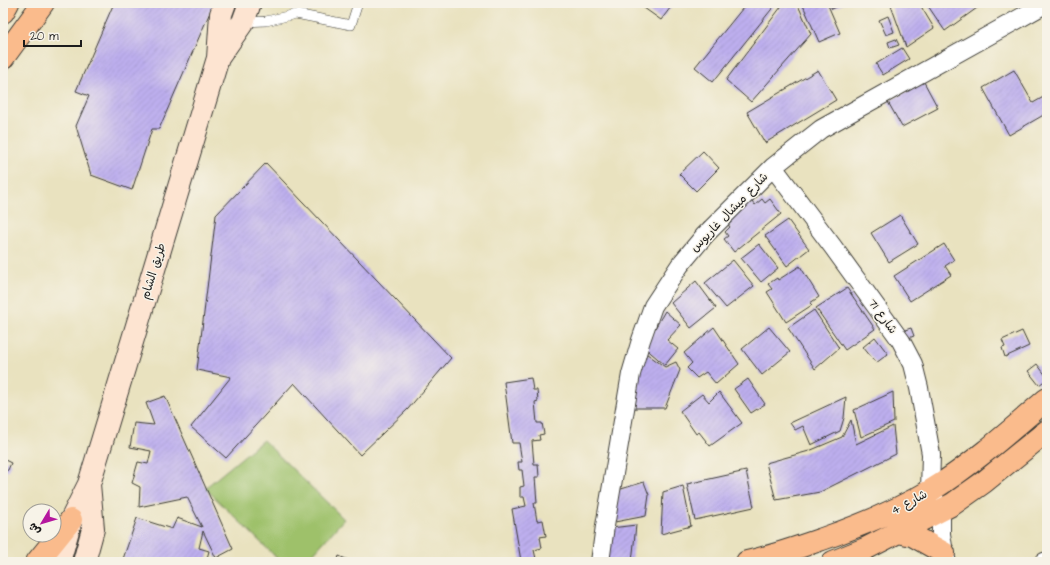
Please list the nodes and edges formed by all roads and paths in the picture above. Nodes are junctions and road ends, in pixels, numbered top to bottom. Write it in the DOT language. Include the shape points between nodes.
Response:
graph roads {
  1 [pos="43,3"];
  2 [pos="225,3"];
  3 [pos="358,3"];
  4 [pos="1047,3"];
  5 [pos="247,13"];
  6 [pos="3,58"];
  7 [pos="218,58"];
  8 [pos="773,167"];
  9 [pos="1047,399"];
  10 [pos="1047,431"];
  11 [pos="89,484"];
  12 [pos="930,491"];
  13 [pos="941,511"];
  14 [pos="71,520"];
  15 [pos="899,532"];
  16 [pos="941,559"];
  17 [pos="37,562"];
  18 [pos="59,562"];
  19 [pos="84,562"];
  20 [pos="600,562"];
  21 [pos="747,562"];
  22 [pos="833,562"];
  1 -- 6 [label="highway"];
  2 -- 7 [label="main road" via="221,14"];
  3 -- 5 [label="lane" via="351,24 296,14 266,21"];
  4 -- 8 [label="street, شارع ميشال غاريوس" via="834,121"];
  5 -- 7 [label="main road"];
  7 -- 11 [label="main road, طريق الشام"];
  8 -- 12 [label="street, شارع 71" via="896,335 913,364 931,454"];
  8 -- 20 [label="street, شارع ميشال غاريوس" via="705,235 680,265 653,306 631,374"];
  9 -- 12 [label="highway, شارع 4" via="1012,430"];
  10 -- 13 [label="highway, شارع 4" via="984,482"];
  11 -- 14 [label="main road, طريق الشام"];
  11 -- 19 [label="main road, طريق الشام" via="93,529"];
  12 -- 13 [label="street"];
  12 -- 21 [label="highway, شارع 4" via="858,527 768,558"];
  13 -- 15 [label="highway, شارع 4"];
  13 -- 16 [label="street"];
  14 -- 17 [label="highway"];
  14 -- 18 [label="main road, طريق الشام"];
  15 -- 16 [label="highway" via="912,535 932,546"];
  15 -- 22 [label="highway, شارع 4"];
}
